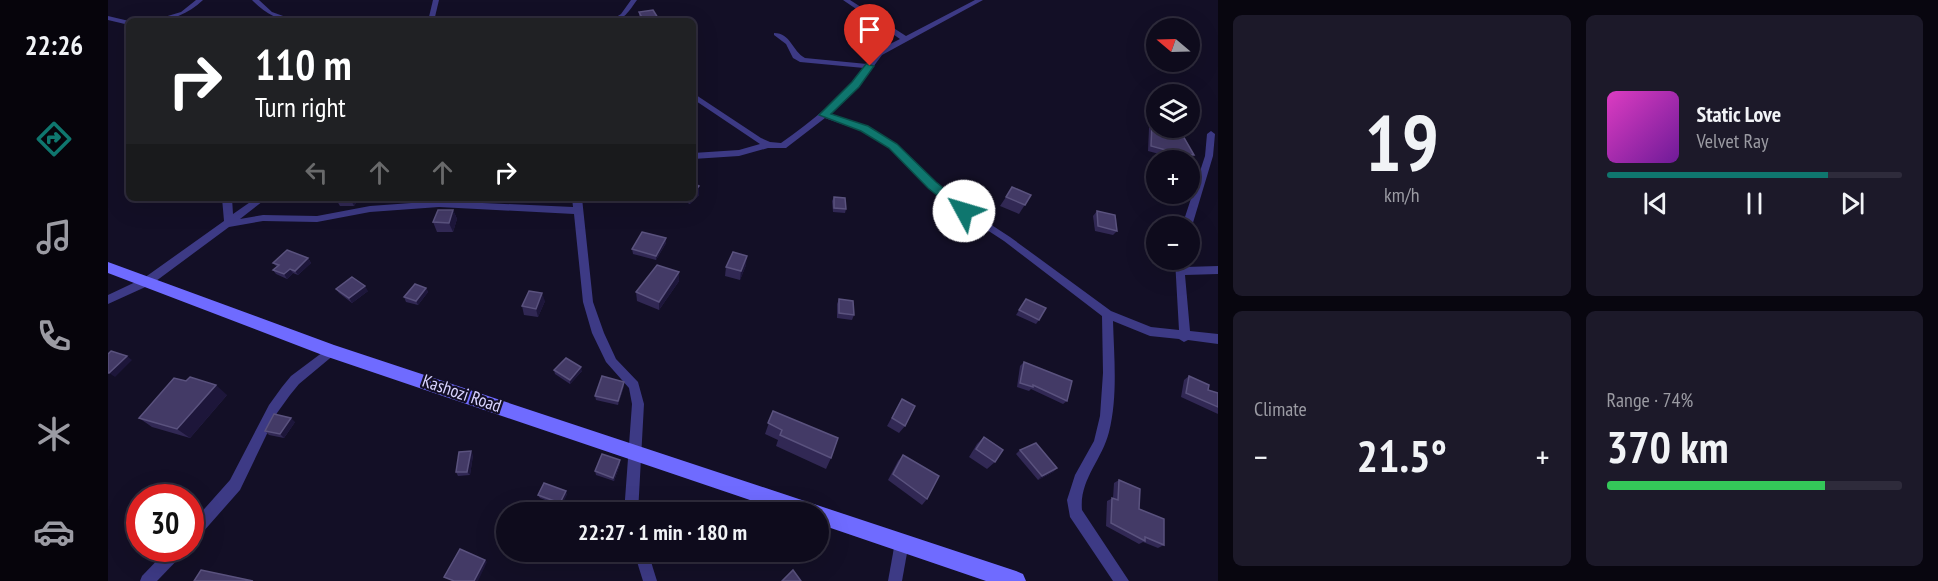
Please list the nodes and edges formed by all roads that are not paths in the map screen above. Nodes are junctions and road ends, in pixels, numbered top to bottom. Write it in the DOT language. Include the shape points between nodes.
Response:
graph roads {
  1 [pos="200,0"];
  2 [pos="255,0"];
  3 [pos="436,0"];
  4 [pos="634,0"];
  5 [pos="846,0"];
  6 [pos="980,0"];
  7 [pos="108,18"];
  8 [pos="165,18"];
  9 [pos="285,18"];
  10 [pos="432,18"];
  11 [pos="618,18"];
  12 [pos="126,22"];
  13 [pos="776,34"];
  14 [pos="905,39"];
  15 [pos="870,66"];
  16 [pos="696,97"];
  17 [pos="824,115"];
  18 [pos="1211,134"];
  19 [pos="768,145"];
  20 [pos="696,156"];
  21 [pos="227,201"];
  22 [pos="258,201"];
  23 [pos="577,201"];
  24 [pos="579,211"];
  25 [pos="1190,216"];
  26 [pos="229,224"];
  27 [pos="108,267"];
  28 [pos="1200,268"];
  29 [pos="1181,270"];
  30 [pos="1218,270"];
  31 [pos="148,281"];
  32 [pos="108,300"];
  33 [pos="1107,314"];
  34 [pos="1184,337"];
  35 [pos="1218,339"];
  36 [pos="331,351"];
  37 [pos="634,451"];
  38 [pos="632,502"];
  39 [pos="785,502"];
  40 [pos="829,517"];
  41 [pos="204,519"];
  42 [pos="902,542"];
  43 [pos="165,562"];
  44 [pos="644,562"];
  45 [pos="147,581"];
  46 [pos="650,581"];
  47 [pos="895,581"];
  48 [pos="1016,581"];
  49 [pos="1122,581"];
  1 -- 8 [label="street" via="183,13"];
  2 -- 9 [label="street" via="270,13"];
  3 -- 10 [label="street"];
  4 -- 11 [label="street"];
  5 -- 14 [label="street"];
  6 -- 14 [label="street"];
  7 -- 12 [label="street"];
  13 -- 15 [label="street" via="804,60"];
  14 -- 15 [label="street" via="879,53"];
  15 -- 17 [label="street"];
  16 -- 19 [label="street"];
  17 -- 19 [label="street" via="788,144"];
  17 -- 33 [label="street" via="864,129 893,146 964,211"];
  18 -- 25 [label="street" via="1209,156"];
  19 -- 20 [label="street" via="739,153"];
  21 -- 26 [label="street"];
  22 -- 26 [label="street"];
  23 -- 24 [label="street"];
  24 -- 26 [label="street" via="439,204 370,209 317,219 263,218"];
  24 -- 37 [label="street" via="588,302 612,362 634,386 638,404"];
  26 -- 31 [label="street"];
  27 -- 31 [label="main road, Kashozi Road"];
  28 -- 30 [label="street"];
  29 -- 34 [label="street"];
  31 -- 32 [label="street"];
  31 -- 36 [label="main road, Kashozi Road"];
  33 -- 34 [label="street" via="1150,331"];
  33 -- 49 [label="street" via="1110,392 1098,451 1081,473 1073,501 1075,512"];
  34 -- 35 [label="street"];
  36 -- 37 [label="main road, Kashozi Road"];
  36 -- 41 [label="street" via="295,380 273,409 234,484"];
  37 -- 38 [label="street"];
  37 -- 39 [label="main road, Kashozi Road"];
  40 -- 42 [label="main road, Kashozi Road"];
  42 -- 47 [label="street"];
  42 -- 48 [label="main road, Kashozi Road"];
  43 -- 45 [label="street"];
  44 -- 46 [label="street"];
}
